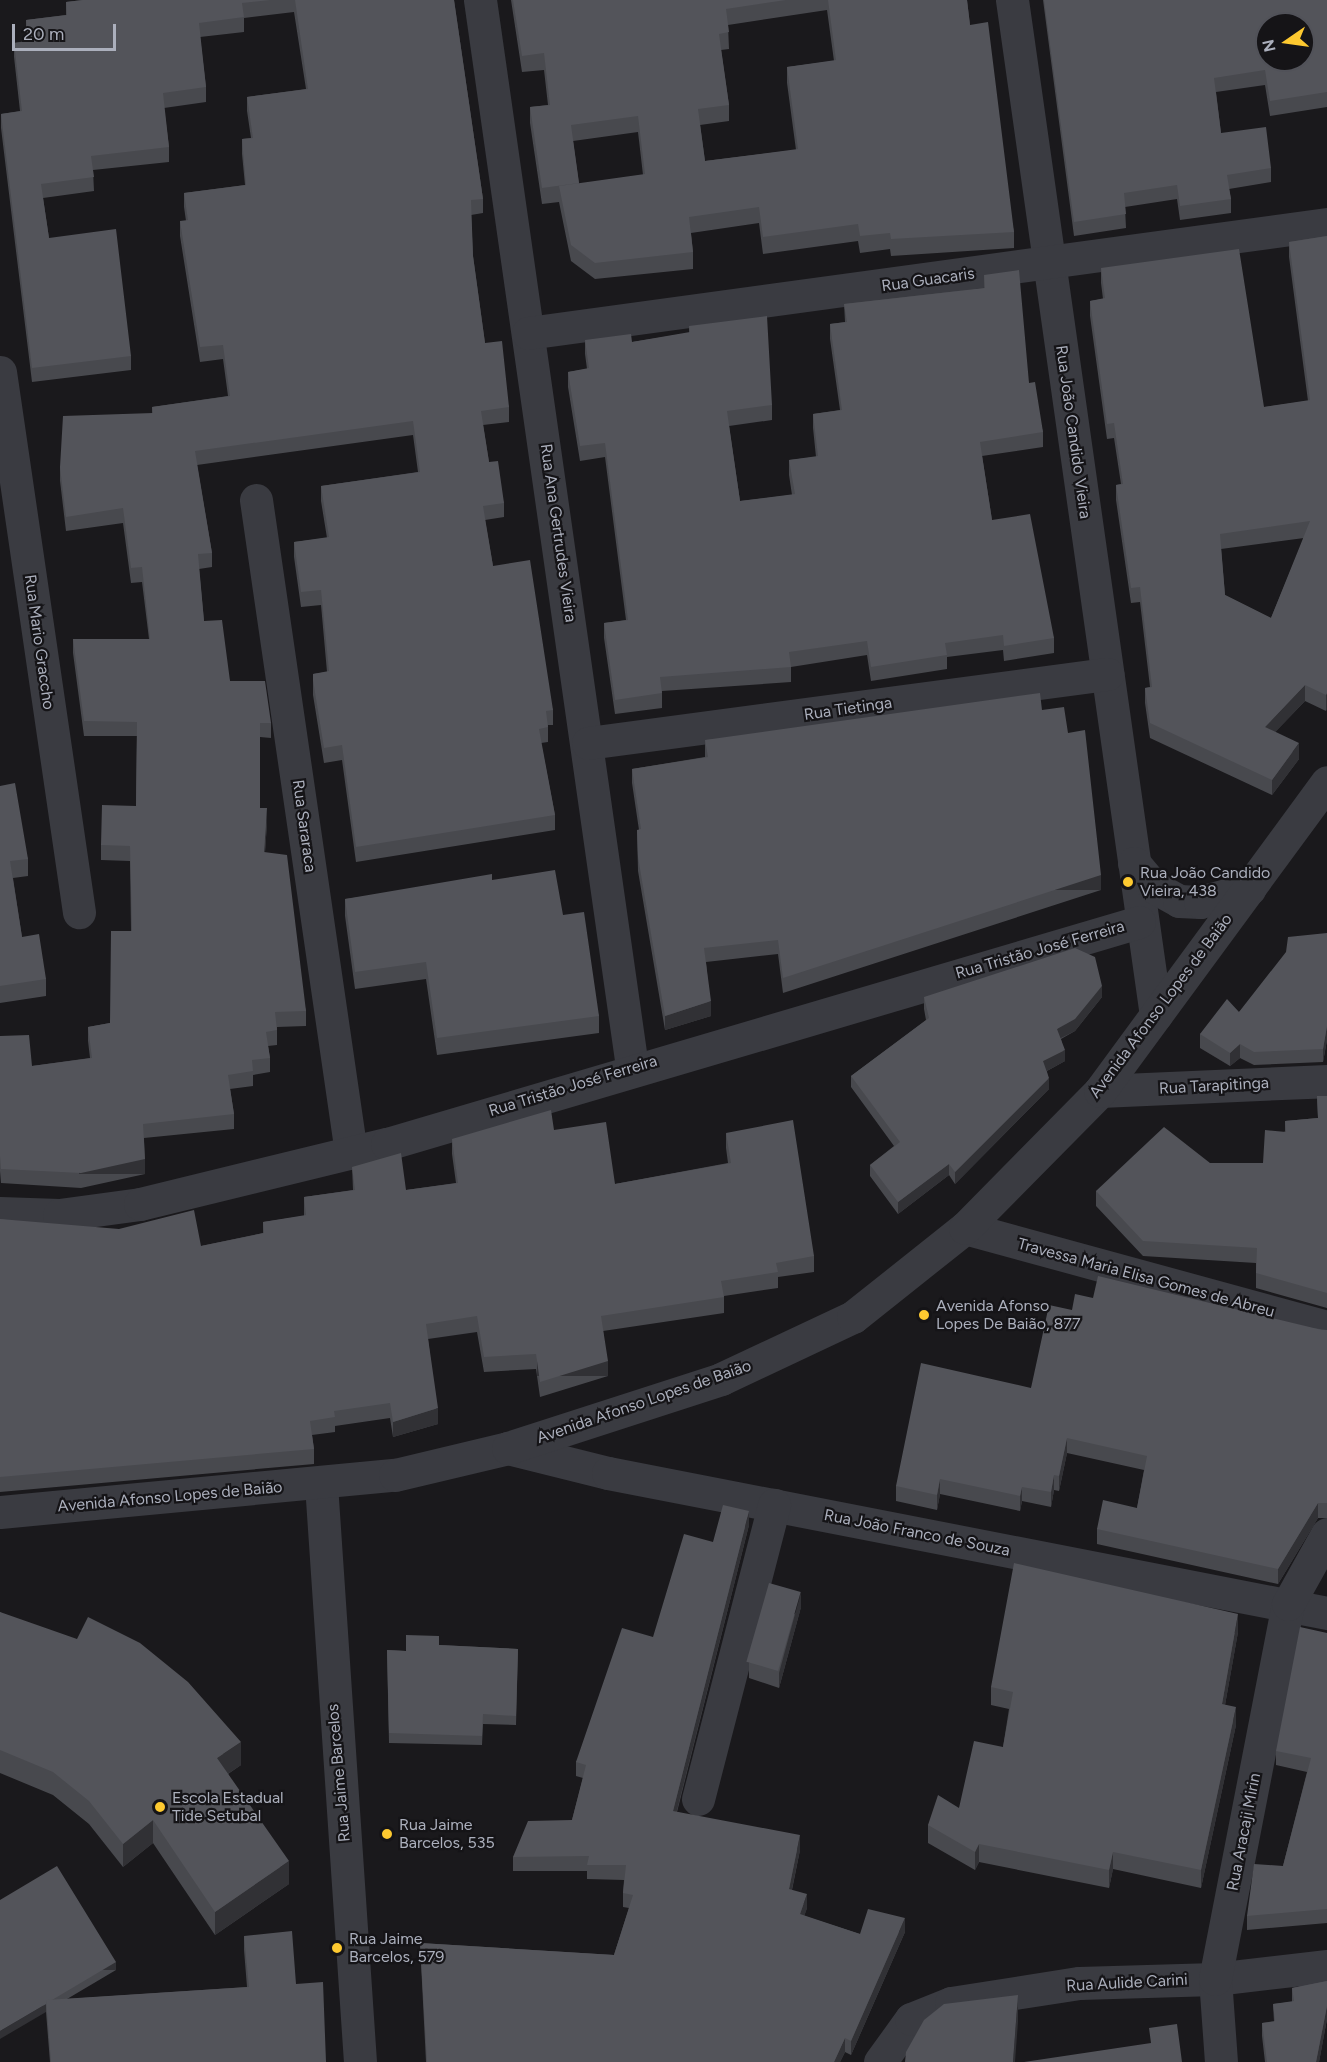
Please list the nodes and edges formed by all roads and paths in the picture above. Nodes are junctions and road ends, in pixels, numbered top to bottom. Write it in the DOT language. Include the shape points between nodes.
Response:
graph roads {
  1 [pos="480,0"];
  2 [pos="1012,0"];
  3 [pos="1327,224"];
  4 [pos="1049,264"];
  5 [pos="528,333"];
  6 [pos="0,372"];
  7 [pos="256,500"];
  8 [pos="1107,674"];
  9 [pos="588,743"];
  10 [pos="1327,782"];
  11 [pos="1134,863"];
  12 [pos="1249,889"];
  13 [pos="79,912"];
  14 [pos="1139,922"];
  15 [pos="1156,1015"];
  16 [pos="632,1068"];
  17 [pos="1327,1081"];
  18 [pos="1100,1091"];
  19 [pos="351,1153"];
  20 [pos="0,1213"];
  21 [pos="966,1228"];
  22 [pos="1327,1327"];
  23 [pos="595,1420"];
  24 [pos="508,1448"];
  25 [pos="608,1473"];
  26 [pos="321,1484"];
  27 [pos="774,1505"];
  28 [pos="0,1512"];
  29 [pos="1327,1534"];
  30 [pos="1288,1604"];
  31 [pos="1327,1612"];
  32 [pos="698,1799"];
  33 [pos="1327,1966"];
  34 [pos="1215,1979"];
  35 [pos="360,2062"];
  36 [pos="880,2062"];
  37 [pos="1221,2062"];
  1 -- 5 [label="street, Rua Ana Gertrudes Vieira"];
  2 -- 4 [label="street, Rua João Candido Vieira"];
  3 -- 4 [label="street, Rua Guacaris"];
  4 -- 5 [label="street, Rua Guacaris"];
  4 -- 8 [label="street, Rua João Candido Vieira"];
  5 -- 9 [label="street, Rua Ana Gertrudes Vieira"];
  6 -- 13 [label="street, Rua Mario Graccho"];
  7 -- 19 [label="street, Rua Sararaca"];
  8 -- 9 [label="street, Rua Tietinga"];
  8 -- 11 [label="street, Rua João Candido Vieira"];
  9 -- 16 [label="street, Rua Ana Gertrudes Vieira"];
  10 -- 12 [label="street, Avenida Afonso Lopes de Baião"];
  11 -- 12 [label="street" via="1154,887 1179,901 1200,902"];
  11 -- 14 [label="street, Rua João Candido Vieira"];
  12 -- 15 [label="street, Avenida Afonso Lopes de Baião"];
  14 -- 15 [label="street, Rua João Candido Vieira"];
  14 -- 16 [label="street, Rua Tristão José Ferreira"];
  15 -- 18 [label="street, Avenida Afonso Lopes de Baião"];
  16 -- 19 [label="street, Rua Tristão José Ferreira"];
  17 -- 18 [label="street, Rua Tarapitinga"];
  18 -- 21 [label="street, Avenida Afonso Lopes de Baião"];
  19 -- 20 [label="street, Rua Tristão José Ferreira" via="140,1204 59,1215"];
  21 -- 22 [label="street, Travessa Maria Elisa Gomes de Abreu"];
  21 -- 23 [label="street, Avenida Afonso Lopes de Baião" via="853,1317 811,1340 721,1379"];
  23 -- 24 [label="street, Avenida Afonso Lopes de Baião"];
  23 -- 25 [label="street" via="596,1445"];
  24 -- 25 [label="street, Rua João Franco de Souza"];
  24 -- 26 [label="street, Avenida Afonso Lopes de Baião" via="395,1475"];
  25 -- 27 [label="street, Rua João Franco de Souza"];
  26 -- 28 [label="street, Avenida Afonso Lopes de Baião"];
  26 -- 35 [label="street, Rua Jaime Barcelos"];
  27 -- 30 [label="street, Rua João Franco de Souza"];
  27 -- 32 [label="street"];
  29 -- 30 [label="street"];
  30 -- 31 [label="street, Rua João Franco de Souza"];
  30 -- 34 [label="street, Rua Aracaji Mirin"];
  33 -- 34 [label="street, Rua Aulide Carini"];
  34 -- 36 [label="street, Rua Aulide Carini" via="1079,1983 951,2003 911,2019"];
  34 -- 37 [label="street, Rua Aracaji Mirin"];
}
